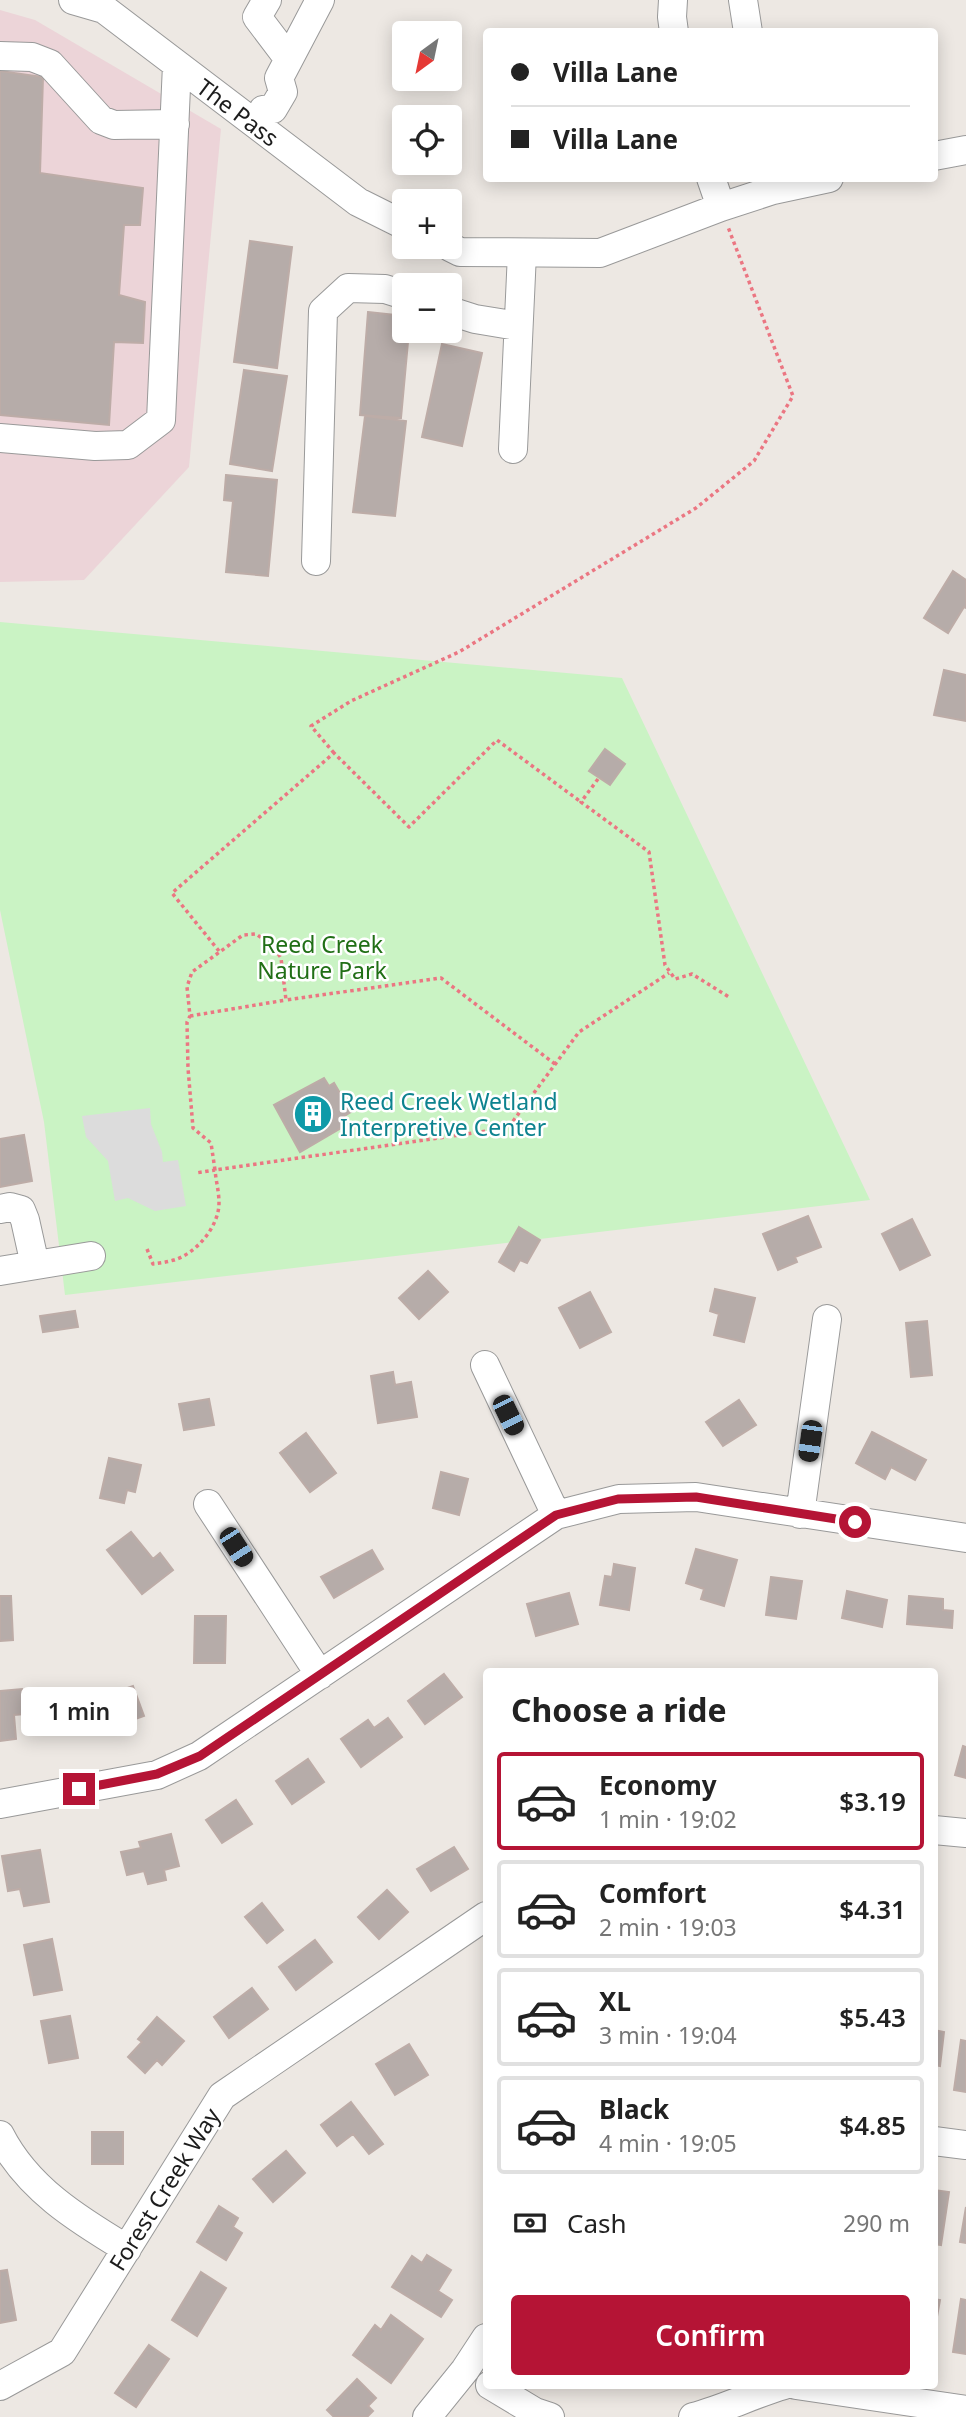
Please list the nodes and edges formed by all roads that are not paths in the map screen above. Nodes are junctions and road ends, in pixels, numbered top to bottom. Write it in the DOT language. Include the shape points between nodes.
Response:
graph roads {
  1 [pos="73,0"];
  2 [pos="267,0"];
  3 [pos="320,0"];
  4 [pos="673,0"];
  5 [pos="743,0"];
  6 [pos="673,28"];
  7 [pos="747,28"];
  8 [pos="0,56"];
  9 [pos="177,65"];
  10 [pos="284,68"];
  11 [pos="259,117"];
  12 [pos="175,124"];
  13 [pos="966,150"];
  14 [pos="938,155"];
  15 [pos="712,182"];
  16 [pos="792,182"];
  17 [pos="773,184"];
  18 [pos="721,207"];
  19 [pos="392,219"];
  20 [pos="462,252"];
  21 [pos="522,253"];
  22 [pos="392,291"];
  23 [pos="462,315"];
  24 [pos="518,326"];
  25 [pos="0,438"];
  26 [pos="513,449"];
  27 [pos="316,561"];
  28 [pos="0,1209"];
  29 [pos="91,1256"];
  30 [pos="35,1265"];
  31 [pos="0,1271"];
  32 [pos="827,1319"];
  33 [pos="485,1366"];
  34 [pos="208,1504"];
  35 [pos="800,1514"];
  36 [pos="556,1515"];
  37 [pos="966,1538"];
  38 [pos="320,1675"];
  39 [pos="0,1804"];
  40 [pos="938,1830"];
  41 [pos="966,1833"];
  42 [pos="483,1918"];
  43 [pos="0,2135"];
  44 [pos="938,2142"];
  45 [pos="966,2145"];
  46 [pos="127,2249"];
  47 [pos="481,2379"];
  48 [pos="0,2386"];
  49 [pos="497,2389"];
  50 [pos="771,2389"];
  51 [pos="818,2389"];
  52 [pos="966,2410"];
  53 [pos="936,2411"];
  54 [pos="427,2417"];
  55 [pos="550,2417"];
  56 [pos="693,2417"];
  1 -- 9 [label="street, The Pass" via="104,9"];
  2 -- 10 [label="street" via="257,17"];
  3 -- 10 [label="street"];
  4 -- 6 [label="street"];
  5 -- 7 [label="street"];
  8 -- 12 [label="street" via="32,57 50,64 101,120 114,125"];
  9 -- 11 [label="street, The Pass"];
  9 -- 12 [label="street"];
  10 -- 11 [label="street" via="283,92 273,109"];
  11 -- 19 [label="street, The Pass" via="358,202"];
  12 -- 25 [label="street" via="161,420 128,445"];
  13 -- 14 [label="street"];
  15 -- 18 [label="street"];
  16 -- 17 [label="street"];
  17 -- 18 [label="street"];
  18 -- 21 [label="street" via="600,253"];
  20 -- 21 [label="street"];
  21 -- 24 [label="street"];
  22 -- 27 [label="street" via="348,288 323,311"];
  23 -- 24 [label="street"];
  24 -- 26 [label="street"];
  28 -- 30 [label="street" via="21,1210"];
  29 -- 30 [label="street"];
  30 -- 31 [label="street"];
  32 -- 35 [label="street"];
  33 -- 36 [label="street"];
  34 -- 38 [label="street"];
  35 -- 36 [label="street" via="696,1497 618,1499"];
  35 -- 37 [label="street"];
  36 -- 38 [label="street"];
  38 -- 39 [label="street" via="200,1756 157,1774"];
  40 -- 41 [label="street"];
  42 -- 46 [label="street, Forest Creek Way" via="222,2096"];
  43 -- 46 [label="street" via="30,2180"];
  44 -- 45 [label="street"];
  46 -- 48 [label="street, Forest Creek Way" via="62,2352"];
  47 -- 54 [label="street"];
  49 -- 55 [label="street"];
  50 -- 56 [label="street"];
  51 -- 53 [label="street"];
  52 -- 53 [label="street"];
}
